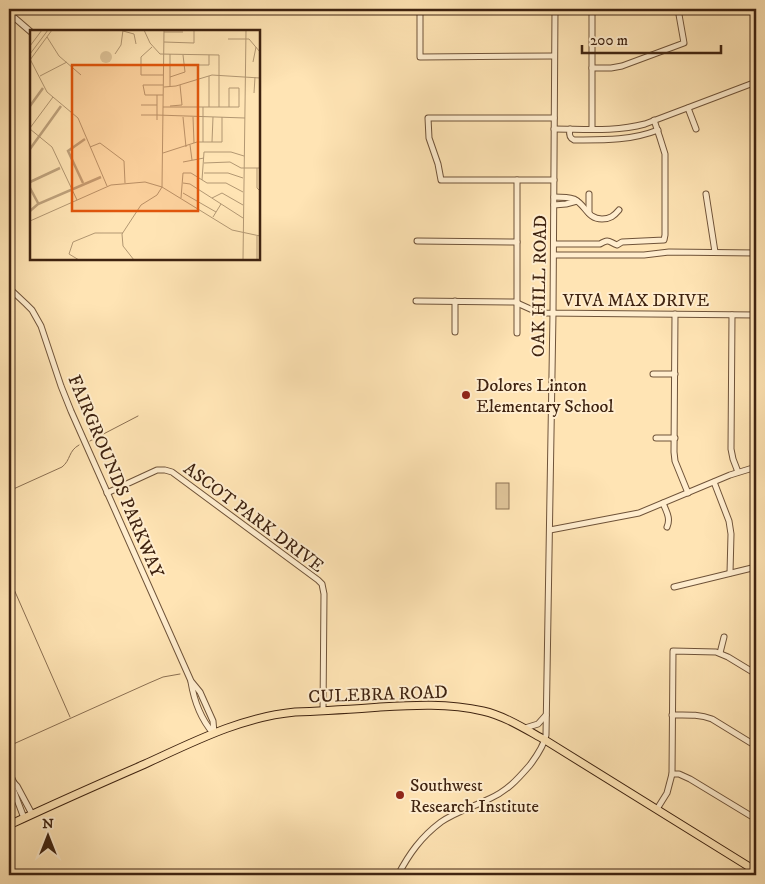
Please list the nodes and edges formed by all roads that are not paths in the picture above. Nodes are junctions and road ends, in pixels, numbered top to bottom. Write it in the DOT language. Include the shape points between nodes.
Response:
graph roads {
  1 [pos="420,9"];
  2 [pos="555,9"];
  3 [pos="592,9"];
  4 [pos="678,9"];
  5 [pos="9,13"];
  6 [pos="30,31"];
  7 [pos="554,56"];
  8 [pos="592,68"];
  9 [pos="756,82"];
  10 [pos="688,108"];
  11 [pos="554,118"];
  12 [pos="654,120"];
  13 [pos="554,129"];
  14 [pos="570,129"];
  15 [pos="592,129"];
  16 [pos="696,129"];
  17 [pos="658,130"];
  18 [pos="517,180"];
  19 [pos="554,180"];
  20 [pos="589,194"];
  21 [pos="706,194"];
  22 [pos="554,197"];
  23 [pos="577,201"];
  24 [pos="554,205"];
  25 [pos="619,210"];
  26 [pos="589,213"];
  27 [pos="417,241"];
  28 [pos="517,242"];
  29 [pos="554,244"];
  30 [pos="714,252"];
  31 [pos="756,253"];
  32 [pos="554,255"];
  33 [pos="9,288"];
  34 [pos="416,301"];
  35 [pos="455,301"];
  36 [pos="517,303"];
  37 [pos="553,313"];
  38 [pos="675,314"];
  39 [pos="732,315"];
  40 [pos="756,315"];
  41 [pos="455,332"];
  42 [pos="517,333"];
  43 [pos="653,374"];
  44 [pos="675,374"];
  45 [pos="656,438"];
  46 [pos="675,438"];
  47 [pos="756,467"];
  48 [pos="738,472"];
  49 [pos="714,482"];
  50 [pos="107,493"];
  51 [pos="688,493"];
  52 [pos="663,503"];
  53 [pos="667,527"];
  54 [pos="550,530"];
  55 [pos="756,566"];
  56 [pos="730,573"];
  57 [pos="674,587"];
  58 [pos="724,638"];
  59 [pos="720,653"];
  60 [pos="756,674"];
  61 [pos="323,711"];
  62 [pos="546,714"];
  63 [pos="672,715"];
  64 [pos="524,728"];
  65 [pos="214,733"];
  66 [pos="545,740"];
  67 [pos="756,746"];
  68 [pos="9,772"];
  69 [pos="672,774"];
  70 [pos="14,783"];
  71 [pos="656,809"];
  72 [pos="32,814"];
  73 [pos="24,818"];
  74 [pos="756,819"];
  75 [pos="9,825"];
  76 [pos="756,871"];
  77 [pos="398,875"];
  1 -- 7 [label="street" via="420,57"];
  2 -- 7 [label="street, OAK HILL ROAD"];
  3 -- 8 [label="street"];
  4 -- 8 [label="street" via="684,43 622,66"];
  5 -- 6 [label="street"];
  7 -- 11 [label="street, OAK HILL ROAD"];
  8 -- 15 [label="street"];
  9 -- 10 [label="street"];
  10 -- 12 [label="street"];
  10 -- 16 [label="street"];
  11 -- 13 [label="street, OAK HILL ROAD"];
  11 -- 18 [label="street" via="428,118 429,138 441,180"];
  12 -- 15 [label="street" via="633,127"];
  12 -- 17 [label="street"];
  13 -- 14 [label="street"];
  13 -- 19 [label="street, OAK HILL ROAD"];
  14 -- 15 [label="street"];
  14 -- 17 [label="street" via="574,140 618,140"];
  17 -- 29 [label="street" via="665,154 664,240 622,242 617,246 608,240 600,244"];
  18 -- 19 [label="street"];
  18 -- 28 [label="street"];
  19 -- 22 [label="street, OAK HILL ROAD"];
  20 -- 26 [label="street"];
  21 -- 30 [label="street"];
  22 -- 23 [label="street"];
  22 -- 24 [label="street, OAK HILL ROAD"];
  23 -- 24 [label="street"];
  23 -- 26 [label="street"];
  24 -- 29 [label="street, OAK HILL ROAD"];
  25 -- 26 [label="street" via="606,219 593,218"];
  27 -- 28 [label="street"];
  28 -- 36 [label="street"];
  29 -- 32 [label="street, OAK HILL ROAD"];
  30 -- 31 [label="street"];
  30 -- 32 [label="street"];
  32 -- 37 [label="street, OAK HILL ROAD"];
  33 -- 50 [label="street, FAIRGROUNDS PARKWAY" via="26,304 41,326 71,411"];
  34 -- 35 [label="street, VIVA MAX DRIVE"];
  35 -- 36 [label="street, VIVA MAX DRIVE"];
  35 -- 41 [label="street"];
  36 -- 37 [label="street, VIVA MAX DRIVE" via="536,312"];
  36 -- 42 [label="street"];
  37 -- 38 [label="street, VIVA MAX DRIVE"];
  37 -- 54 [label="street, OAK HILL ROAD"];
  38 -- 39 [label="street, VIVA MAX DRIVE"];
  38 -- 44 [label="street"];
  39 -- 40 [label="street, VIVA MAX DRIVE"];
  39 -- 48 [label="street" via="731,449"];
  43 -- 44 [label="street"];
  44 -- 46 [label="street"];
  45 -- 46 [label="street"];
  46 -- 51 [label="street" via="675,461"];
  47 -- 48 [label="street"];
  48 -- 49 [label="street"];
  49 -- 51 [label="street"];
  49 -- 56 [label="street" via="729,521"];
  50 -- 61 [label="street, ASCOT PARK DRIVE" via="157,470 172,472 322,584"];
  50 -- 65 [label="street, FAIRGROUNDS PARKWAY" via="191,681 193,695 206,724"];
  51 -- 52 [label="street"];
  52 -- 53 [label="street" via="669,523"];
  52 -- 54 [label="street" via="634,514"];
  54 -- 62 [label="street, OAK HILL ROAD"];
  55 -- 56 [label="street"];
  56 -- 57 [label="street"];
  58 -- 59 [label="street"];
  59 -- 60 [label="street"];
  59 -- 63 [label="street" via="673,651"];
  61 -- 64 [label="main road, CULEBRA ROAD" via="442,705 482,711"];
  61 -- 65 [label="main road, CULEBRA ROAD" via="282,713"];
  62 -- 64 [label="street" via="538,724"];
  62 -- 66 [label="street, OAK HILL ROAD"];
  63 -- 67 [label="street" via="705,716"];
  63 -- 69 [label="street"];
  64 -- 66 [label="main road, CULEBRA ROAD"];
  65 -- 72 [label="main road, CULEBRA ROAD"];
  66 -- 71 [label="main road, CULEBRA ROAD"];
  66 -- 77 [label="street" via="514,783 489,800 441,822 416,845"];
  68 -- 70 [label="street"];
  69 -- 71 [label="street" via="667,793"];
  69 -- 74 [label="street" via="690,779"];
  70 -- 72 [label="street"];
  70 -- 73 [label="street" via="13,789"];
  71 -- 76 [label="main road, CULEBRA ROAD"];
  72 -- 73 [label="main road, CULEBRA ROAD"];
  73 -- 75 [label="main road, CULEBRA ROAD"];
}
